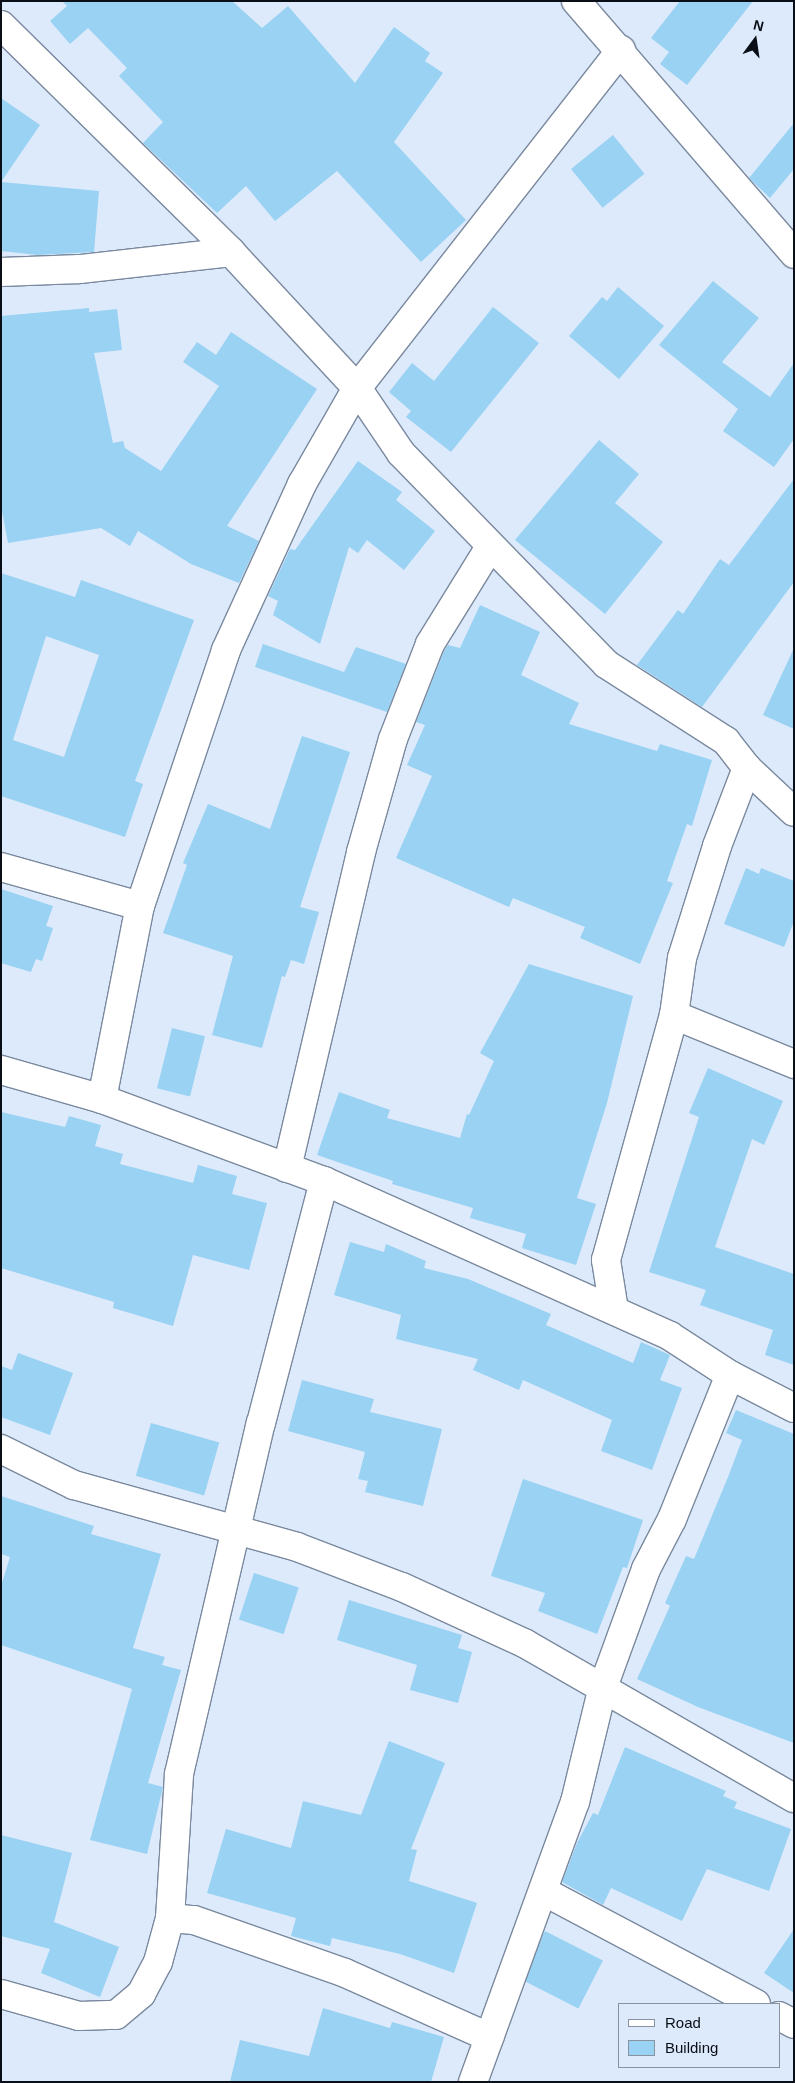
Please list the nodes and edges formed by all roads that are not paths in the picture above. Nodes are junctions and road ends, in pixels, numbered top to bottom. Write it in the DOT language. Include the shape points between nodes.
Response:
graph roads {
  1 [pos="576,1"];
  2 [pos="1,25"];
  3 [pos="621,50"];
  4 [pos="231,252"];
  5 [pos="794,254"];
  6 [pos="1,272"];
  7 [pos="357,388"];
  8 [pos="490,547"];
  9 [pos="747,768"];
  10 [pos="794,812"];
  11 [pos="1,867"];
  12 [pos="140,906"];
  13 [pos="674,1015"];
  14 [pos="794,1064"];
  15 [pos="1,1070"];
  16 [pos="102,1100"];
  17 [pos="287,1168"];
  18 [pos="324,1181"];
  19 [pos="614,1310"];
  20 [pos="730,1375"];
  21 [pos="794,1408"];
  22 [pos="1,1449"];
  23 [pos="237,1530"];
  24 [pos="602,1690"];
  25 [pos="794,1798"];
  26 [pos="543,1891"];
  27 [pos="170,1918"];
  28 [pos="1,1994"];
  29 [pos="754,2003"];
  30 [pos="780,2017"];
  31 [pos="794,2024"];
  32 [pos="489,2037"];
  33 [pos="473,2082"];
  1 -- 3 [label="street"];
  2 -- 4 [label="street"];
  3 -- 5 [label="street"];
  3 -- 7 [label="street"];
  4 -- 6 [label="street" via="80,269"];
  4 -- 7 [label="street"];
  7 -- 8 [label="street" via="401,453"];
  7 -- 12 [label="street" via="302,484 226,650"];
  8 -- 9 [label="street" via="606,664 726,741"];
  8 -- 17 [label="street" via="430,644 393,739 361,852"];
  9 -- 10 [label="street"];
  9 -- 13 [label="street" via="716,846 682,958"];
  11 -- 12 [label="street"];
  12 -- 16 [label="street"];
  13 -- 14 [label="street"];
  13 -- 19 [label="street" via="606,1260"];
  15 -- 16 [label="street"];
  16 -- 17 [label="street"];
  17 -- 18 [label="street"];
  18 -- 19 [label="street"];
  18 -- 23 [label="street"];
  19 -- 20 [label="street" via="670,1336"];
  20 -- 21 [label="street"];
  20 -- 24 [label="street" via="672,1519 646,1568"];
  22 -- 23 [label="street" via="74,1484"];
  23 -- 24 [label="street" via="297,1547 402,1587 526,1644"];
  23 -- 27 [label="street" via="179,1774"];
  24 -- 25 [label="street"];
  24 -- 26 [label="street" via="575,1802"];
  26 -- 29 [label="street"];
  26 -- 32 [label="street"];
  27 -- 28 [label="street" via="158,1962 141,1994 116,2015 79,2016"];
  27 -- 32 [label="street" via="202,1922 345,1973"];
  30 -- 31 [label="street"];
  32 -- 33 [label="street"];
}
